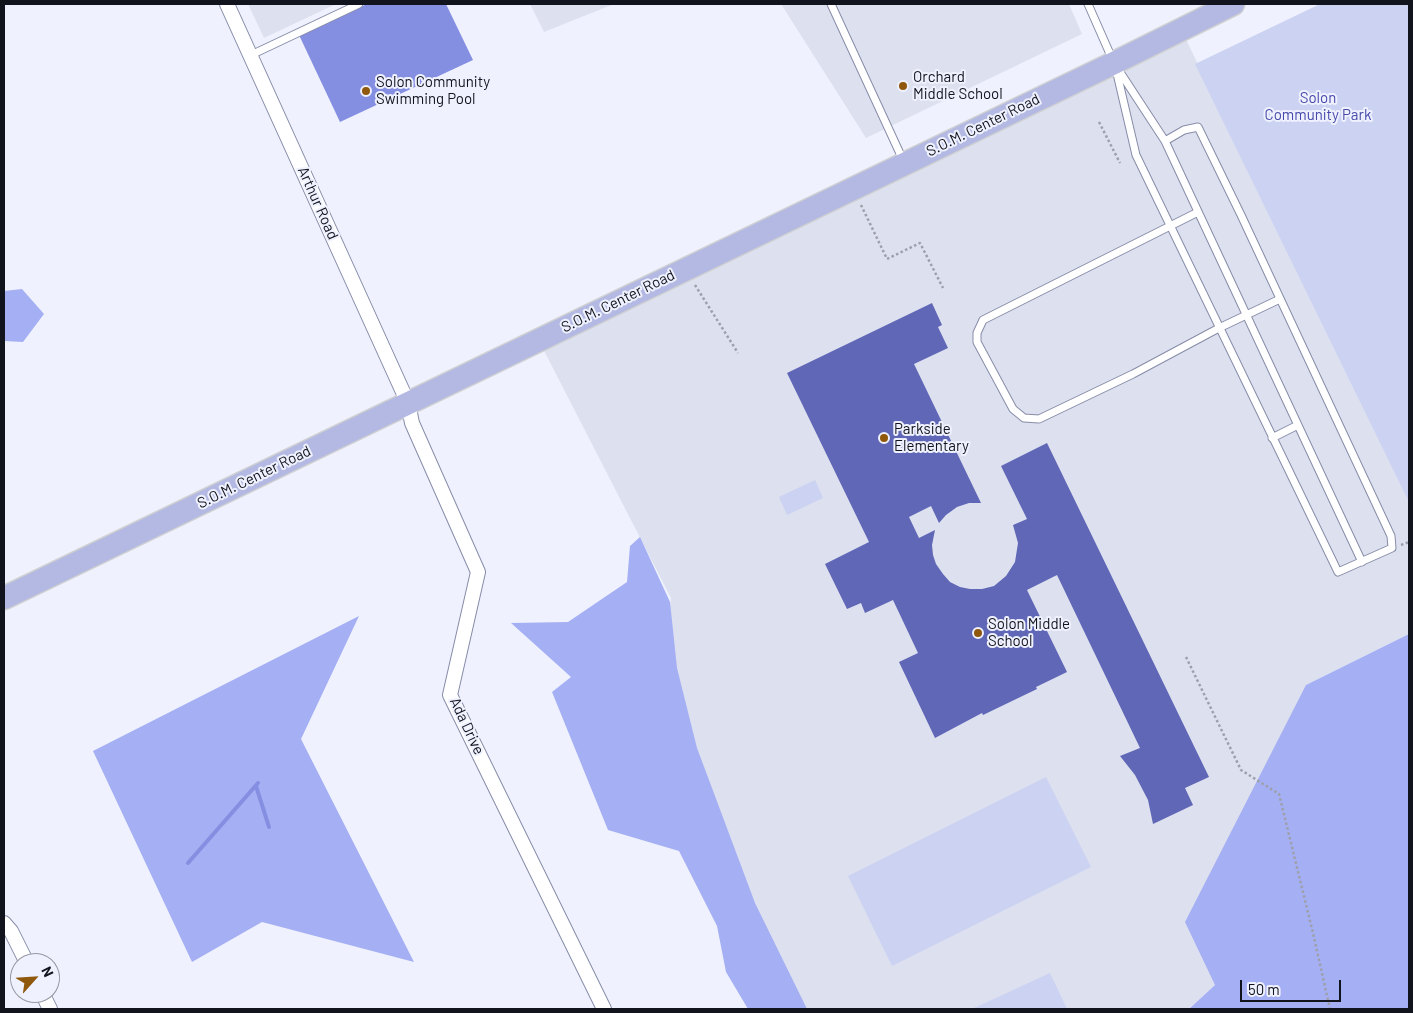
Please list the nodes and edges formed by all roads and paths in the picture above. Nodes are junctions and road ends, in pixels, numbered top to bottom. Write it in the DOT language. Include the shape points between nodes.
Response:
graph roads {
  1 [pos="227,4"];
  2 [pos="359,4"];
  3 [pos="831,4"];
  4 [pos="1088,4"];
  5 [pos="1232,4"];
  6 [pos="250,55"];
  7 [pos="1114,63"];
  8 [pos="1099,122"];
  9 [pos="1165,141"];
  10 [pos="905,163"];
  11 [pos="1120,163"];
  12 [pos="861,205"];
  13 [pos="1198,212"];
  14 [pos="1170,227"];
  15 [pos="696,285"];
  16 [pos="943,288"];
  17 [pos="1280,299"];
  18 [pos="1246,314"];
  19 [pos="1219,328"];
  20 [pos="738,353"];
  21 [pos="408,402"];
  22 [pos="1298,425"];
  23 [pos="1272,438"];
  24 [pos="1362,562"];
  25 [pos="4,598"];
  26 [pos="1186,657"];
  27 [pos="4,923"];
  28 [pos="22,953"];
  29 [pos="604,1009"];
  30 [pos="1330,1009"];
  1 -- 6 [label="street, Arthur Road"];
  2 -- 6 [label="lane"];
  3 -- 10 [label="lane"];
  4 -- 7 [label="lane"];
  5 -- 7 [label="main road, S.O.M. Center Road"];
  6 -- 21 [label="street, Arthur Road"];
  7 -- 9 [label="lane"];
  7 -- 10 [label="main road, S.O.M. Center Road"];
  7 -- 14 [label="lane" via="1136,155"];
  8 -- 11 [label="path"];
  9 -- 13 [label="lane"];
  9 -- 17 [label="lane" via="1184,130 1198,127"];
  10 -- 21 [label="main road, S.O.M. Center Road"];
  12 -- 16 [label="path" via="887,259 920,242"];
  13 -- 14 [label="lane"];
  13 -- 18 [label="lane"];
  14 -- 19 [label="lane"];
  14 -- 19 [label="lane" via="983,320 977,342 1013,410 1024,418 1040,419"];
  15 -- 20 [label="path"];
  17 -- 18 [label="lane"];
  17 -- 24 [label="lane" via="1391,536 1392,548"];
  18 -- 19 [label="lane"];
  18 -- 22 [label="lane"];
  19 -- 23 [label="lane"];
  21 -- 25 [label="main road, S.O.M. Center Road"];
  21 -- 29 [label="street, Ada Drive" via="412,423 478,572 450,694"];
  22 -- 23 [label="lane"];
  22 -- 24 [label="lane"];
  23 -- 24 [label="lane" via="1338,572"];
  26 -- 30 [label="path" via="1241,770 1278,794"];
  27 -- 28 [label="street"];
}
